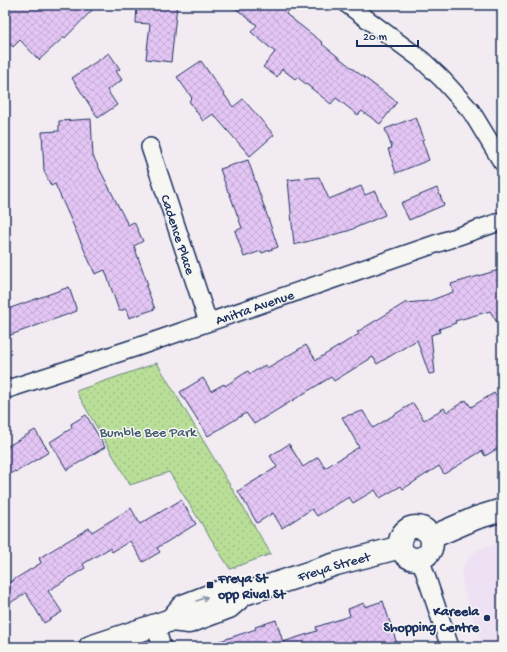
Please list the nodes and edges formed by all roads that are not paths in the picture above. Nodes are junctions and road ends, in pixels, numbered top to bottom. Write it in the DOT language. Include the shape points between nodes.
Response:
graph roads {
  1 [pos="348,5"];
  2 [pos="150,147"];
  3 [pos="502,162"];
  4 [pos="502,221"];
  5 [pos="208,322"];
  6 [pos="5,390"];
  7 [pos="502,510"];
  8 [pos="432,537"];
  9 [pos="401,547"];
  10 [pos="420,558"];
  11 [pos="163,623"];
  12 [pos="90,647"];
  13 [pos="162,647"];
  14 [pos="450,647"];
  1 -- 3 [label="street" via="442,78 470,111"];
  2 -- 5 [label="street, Cadence Place"];
  4 -- 5 [label="street, Anitra Avenue"];
  5 -- 6 [label="street, Anitra Avenue"];
  7 -- 8 [label="street"];
  8 -- 9 [label="street" via="424,528 413,527 404,532"];
  8 -- 10 [label="street" via="430,551 427,556"];
  9 -- 10 [label="street" via="407,556"];
  9 -- 11 [label="street, Freya Street" via="336,564 244,594 222,591 183,606"];
  10 -- 14 [label="street"];
  11 -- 12 [label="street, Freya Street"];
  11 -- 13 [label="street"];
}
